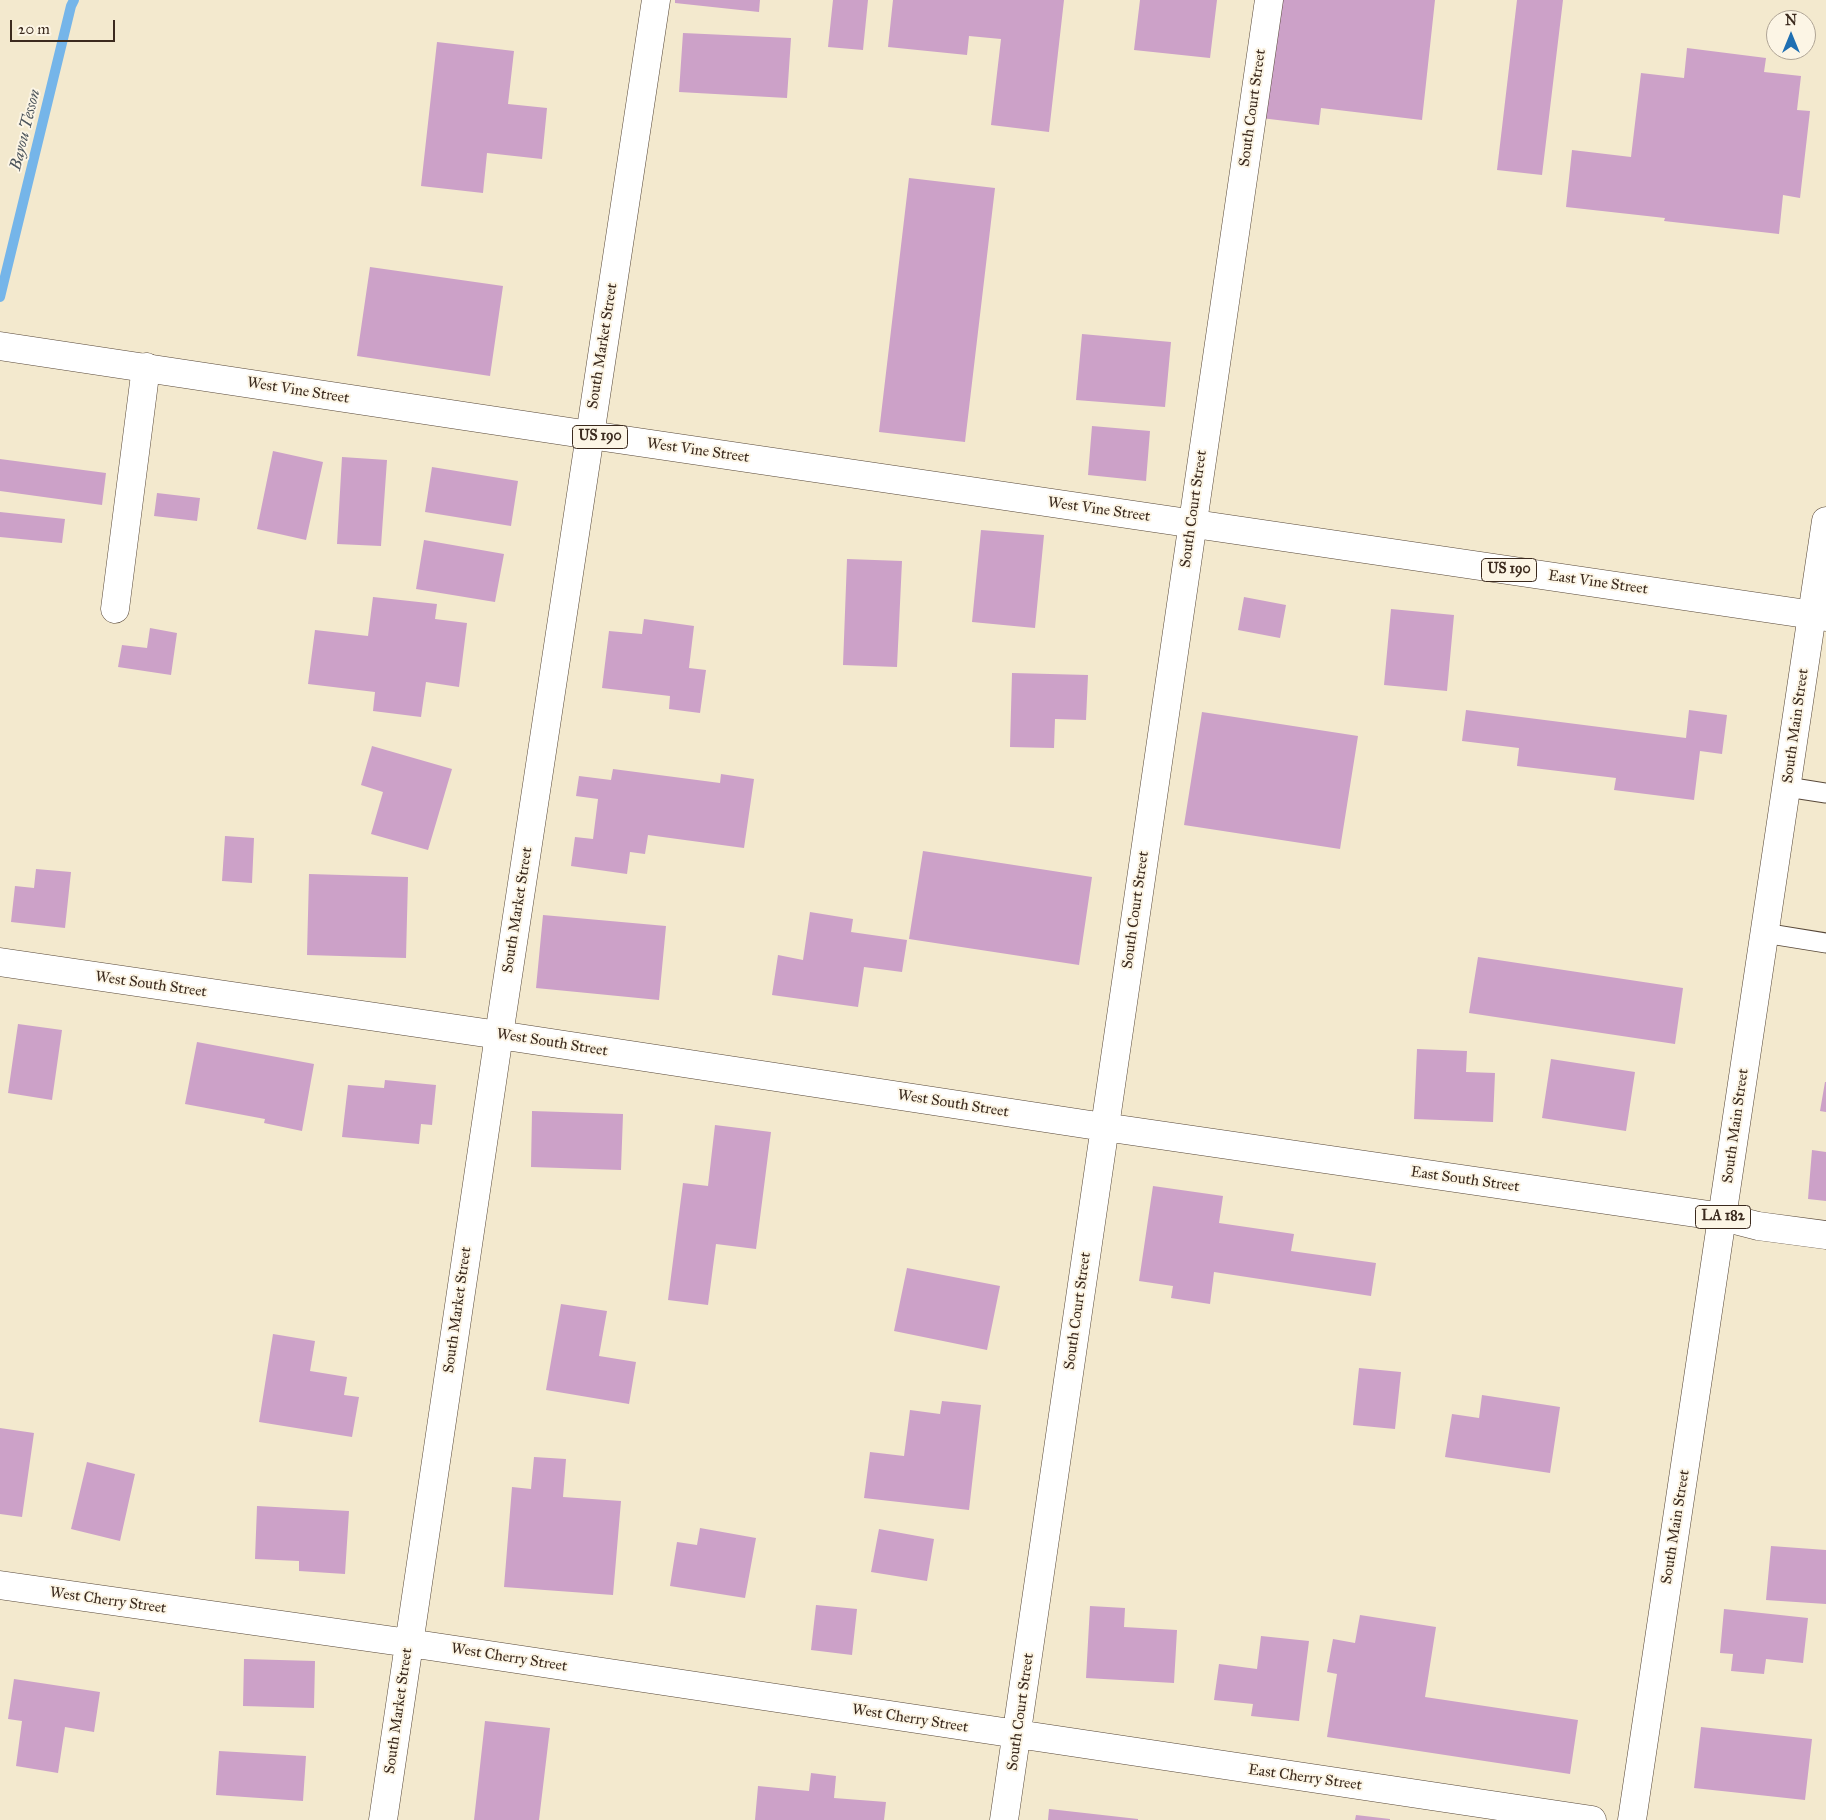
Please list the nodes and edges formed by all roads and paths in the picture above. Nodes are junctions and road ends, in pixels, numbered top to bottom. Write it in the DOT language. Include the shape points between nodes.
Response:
graph roads {
  1 [pos="656,0"];
  2 [pos="1269,0"];
  3 [pos="5,346"];
  4 [pos="146,368"];
  5 [pos="590,435"];
  6 [pos="1826,521"];
  7 [pos="1192,524"];
  8 [pos="115,609"];
  9 [pos="1819,616"];
  10 [pos="1787,787"];
  11 [pos="1826,793"];
  12 [pos="1764,933"];
  13 [pos="1826,943"];
  14 [pos="0,962"];
  15 [pos="498,1035"];
  16 [pos="1104,1127"];
  17 [pos="1722,1217"];
  18 [pos="1826,1235"];
  19 [pos="0,1585"];
  20 [pos="409,1643"];
  21 [pos="1018,1735"];
  22 [pos="383,1820"];
  23 [pos="1004,1820"];
  24 [pos="1592,1820"];
  25 [pos="1632,1820"];
  1 -- 5 [label="main road, South Market Street"];
  2 -- 7 [label="main road, South Court Street"];
  3 -- 4 [label="main road, West Vine Street / US 190"];
  4 -- 5 [label="main road, West Vine Street / US 190"];
  4 -- 8 [label="main road"];
  5 -- 7 [label="main road, West Vine Street / US 190"];
  5 -- 15 [label="main road, South Market Street"];
  6 -- 9 [label="main road, South Main Street / LA 182"];
  7 -- 9 [label="main road, East Vine Street / US 190"];
  7 -- 16 [label="main road, South Court Street"];
  9 -- 10 [label="main road, South Main Street / LA 182"];
  10 -- 11 [label="lane"];
  10 -- 12 [label="main road, South Main Street / LA 182"];
  12 -- 13 [label="lane"];
  12 -- 17 [label="main road, South Main Street / LA 182"];
  14 -- 15 [label="main road, West South Street"];
  15 -- 16 [label="main road, West South Street"];
  15 -- 20 [label="main road, South Market Street"];
  16 -- 17 [label="main road, East South Street"];
  16 -- 21 [label="main road, South Court Street"];
  17 -- 18 [label="main road, East South Street" via="1758,1226"];
  17 -- 25 [label="main road, South Main Street / LA 182"];
  19 -- 20 [label="main road, West Cherry Street"];
  20 -- 21 [label="main road, West Cherry Street"];
  20 -- 22 [label="main road, South Market Street"];
  21 -- 23 [label="main road, South Court Street"];
  21 -- 24 [label="main road, East Cherry Street"];
}
